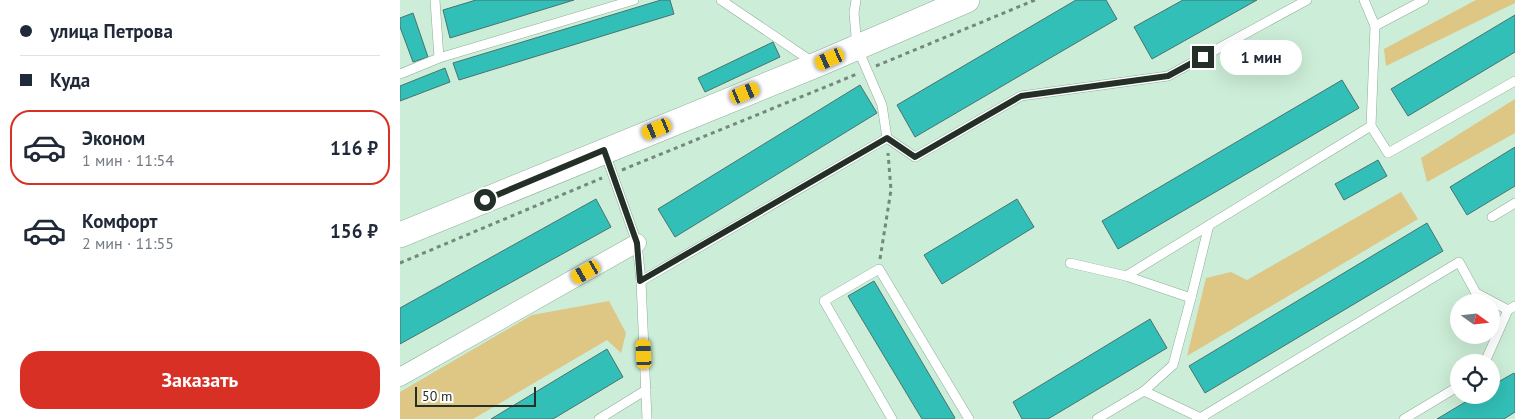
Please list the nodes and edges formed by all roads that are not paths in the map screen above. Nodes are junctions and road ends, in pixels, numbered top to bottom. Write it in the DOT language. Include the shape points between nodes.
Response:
graph roads {
  1 [pos="435,0"];
  2 [pos="634,0"];
  3 [pos="720,0"];
  4 [pos="856,0"];
  5 [pos="967,0"];
  6 [pos="1307,0"];
  7 [pos="1364,0"];
  8 [pos="1424,0"];
  9 [pos="1375,26"];
  10 [pos="856,47"];
  11 [pos="440,58"];
  12 [pos="816,64"];
  13 [pos="400,74"];
  14 [pos="1515,81"];
  15 [pos="1371,126"];
  16 [pos="887,138"];
  17 [pos="604,150"];
  18 [pos="1515,203"];
  19 [pos="1492,217"];
  20 [pos="1209,225"];
  21 [pos="400,235"];
  22 [pos="637,243"];
  23 [pos="1070,263"];
  24 [pos="1126,276"];
  25 [pos="640,281"];
  26 [pos="1191,298"];
  27 [pos="1512,308"];
  28 [pos="1489,354"];
  29 [pos="400,377"];
  30 [pos="646,390"];
  31 [pos="1450,391"];
  32 [pos="1144,392"];
  33 [pos="1202,418"];
  34 [pos="599,419"];
  35 [pos="647,419"];
  36 [pos="892,419"];
  37 [pos="969,419"];
  38 [pos="1097,419"];
  39 [pos="1404,419"];
  1 -- 11 [label="lane"];
  2 -- 11 [label="lane"];
  3 -- 12 [label="lane"];
  4 -- 10 [label="lane"];
  5 -- 10 [label="street"];
  6 -- 16 [label="lane" via="1168,76 1021,96 915,157"];
  7 -- 9 [label="lane"];
  8 -- 9 [label="lane"];
  9 -- 15 [label="lane"];
  10 -- 12 [label="street"];
  10 -- 16 [label="lane" via="882,105"];
  11 -- 13 [label="lane"];
  12 -- 17 [label="street"];
  14 -- 15 [label="lane" via="1388,153"];
  15 -- 20 [label="lane"];
  16 -- 25 [label="lane"];
  17 -- 21 [label="street"];
  17 -- 22 [label="lane"];
  18 -- 19 [label="lane"];
  20 -- 24 [label="lane"];
  20 -- 26 [label="lane"];
  22 -- 25 [label="lane"];
  22 -- 29 [label="street"];
  23 -- 24 [label="lane"];
  24 -- 26 [label="lane"];
  25 -- 30 [label="lane"];
  26 -- 32 [label="lane" via="1173,365"];
  27 -- 28 [label="lane"];
  27 -- 33 [label="lane" via="1476,293 1459,262"];
  30 -- 34 [label="lane"];
  30 -- 35 [label="lane"];
  31 -- 39 [label="lane"];
  32 -- 33 [label="lane"];
  32 -- 38 [label="lane"];
  36 -- 37 [label="lane" via="824,301 879,269"];
}
